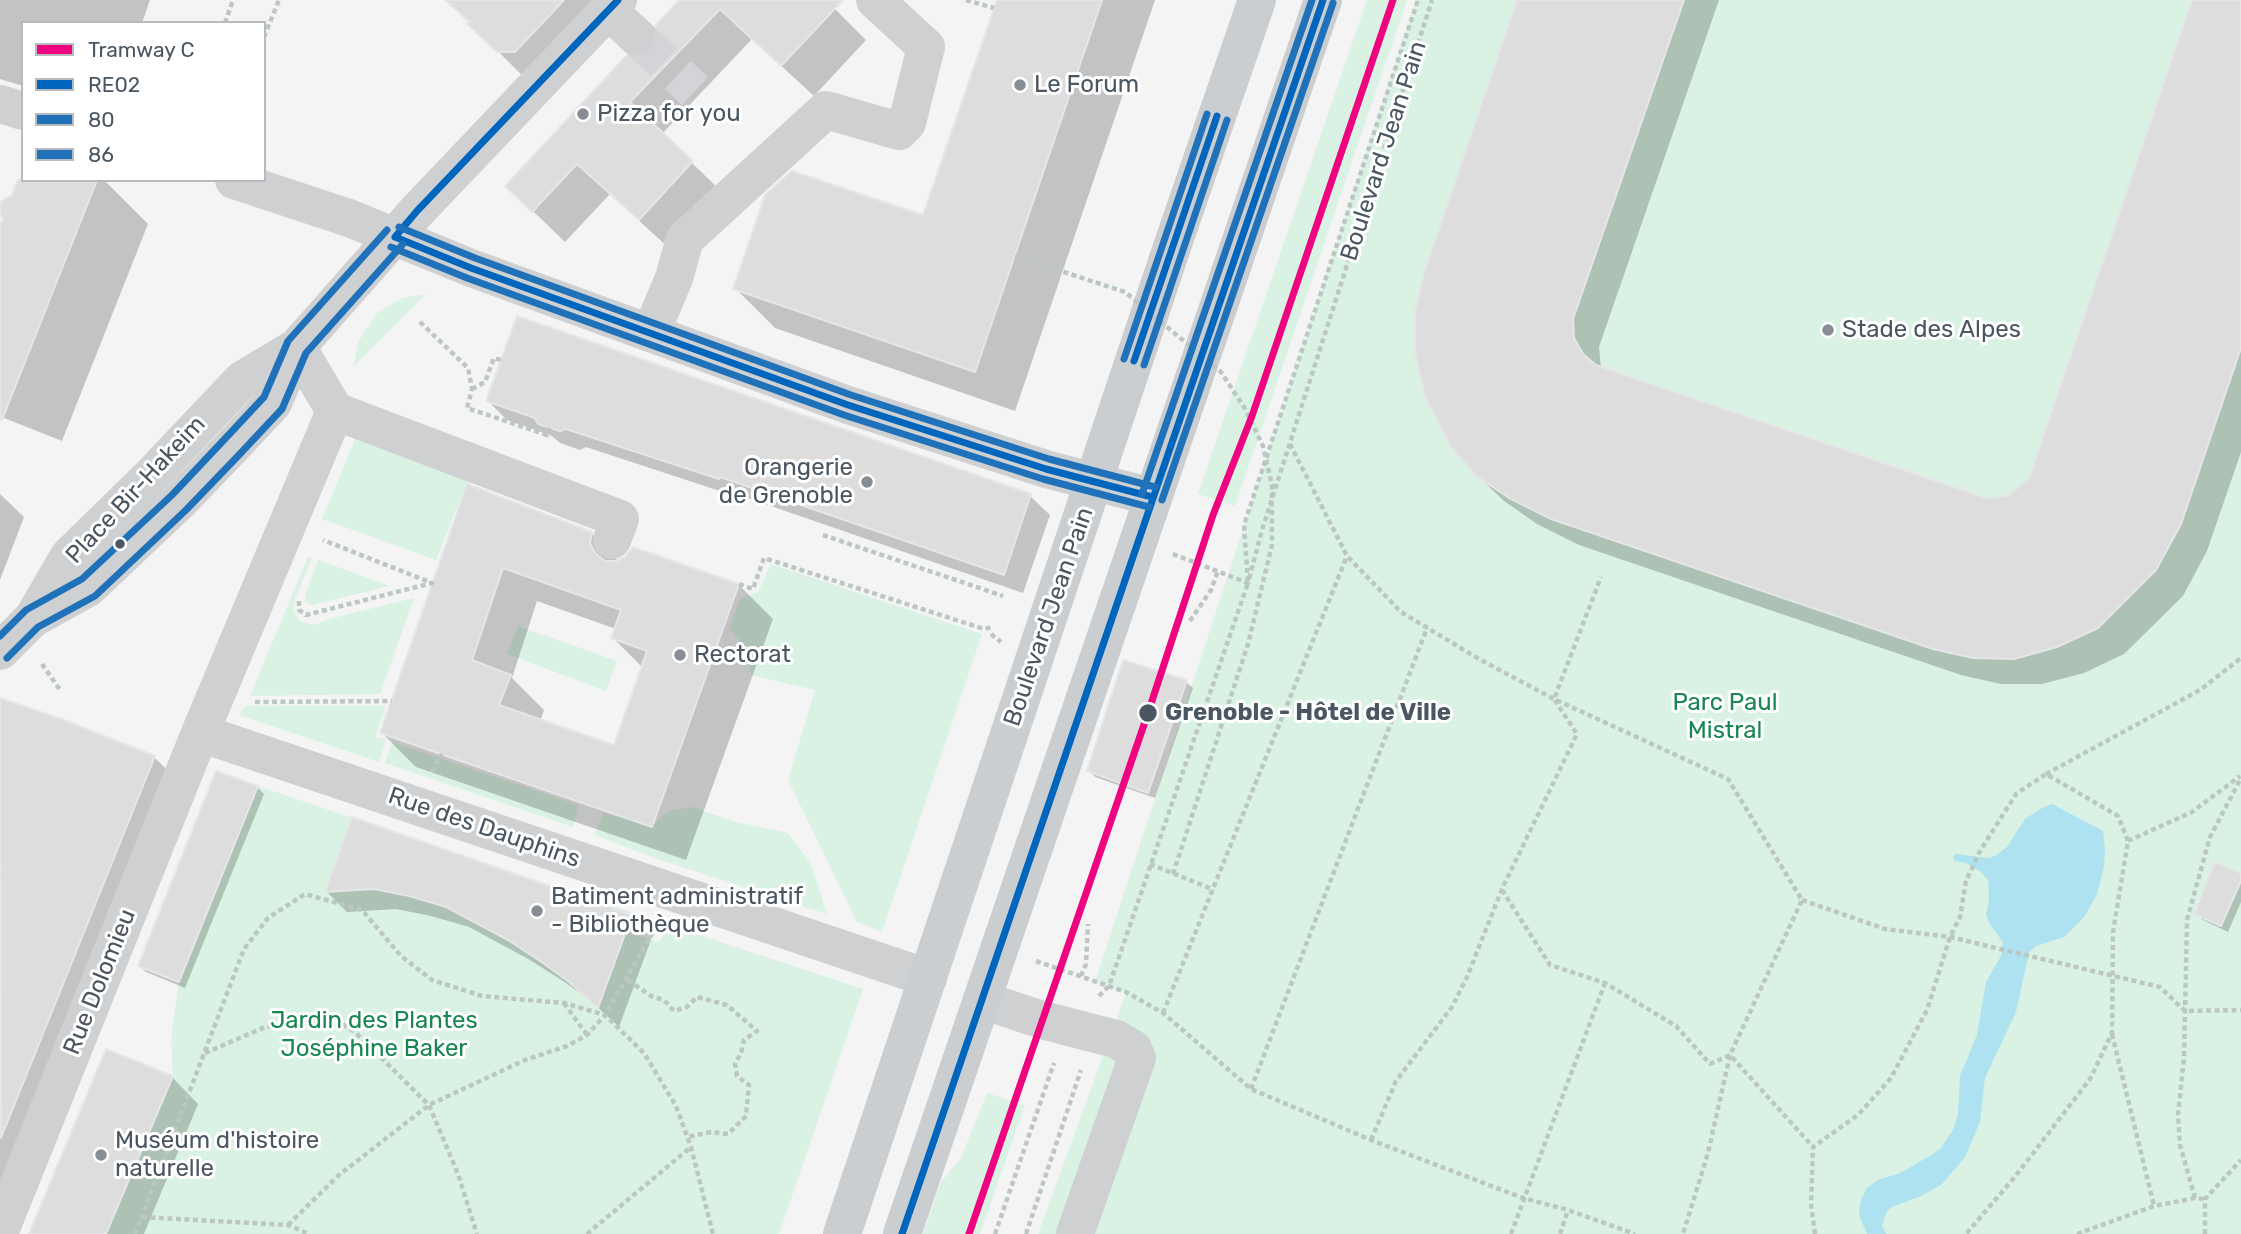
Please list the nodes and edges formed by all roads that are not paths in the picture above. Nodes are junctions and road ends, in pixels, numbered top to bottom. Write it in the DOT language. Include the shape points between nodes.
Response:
graph roads {
  1 [pos="875,0"];
  2 [pos="1257,0"];
  3 [pos="1323,0"];
  4 [pos="613,5"];
  5 [pos="636,36"];
  6 [pos="0,104"];
  7 [pos="21,110"];
  8 [pos="240,182"];
  9 [pos="395,237"];
  10 [pos="651,333"];
  11 [pos="297,347"];
  12 [pos="335,411"];
  13 [pos="1094,482"];
  14 [pos="1152,497"];
  15 [pos="612,540"];
  16 [pos="0,651"];
  17 [pos="200,733"];
  18 [pos="928,978"];
  19 [pos="982,1000"];
  20 [pos="0,1231"];
  21 [pos="842,1234"];
  22 [pos="902,1234"];
  23 [pos="1075,1234"];
  1 -- 10 [label="street" via="926,47 907,122 899,131 825,110 685,239"];
  2 -- 13 [label="main road, Boulevard Jean Pain"];
  3 -- 14 [label="main road"];
  4 -- 5 [label="street"];
  4 -- 9 [label="street, Place Bir-Hakeim"];
  6 -- 7 [label="street"];
  8 -- 9 [label="street"];
  9 -- 10 [label="street"];
  9 -- 11 [label="street, Place Bir-Hakeim"];
  10 -- 13 [label="street" via="848,405"];
  11 -- 12 [label="street"];
  11 -- 16 [label="street, Place Bir-Hakeim" via="273,403 180,502 88,588 32,619"];
  12 -- 15 [label="street" via="620,519"];
  12 -- 17 [label="street"];
  13 -- 14 [label="street"];
  13 -- 18 [label="main road, Boulevard Jean Pain"];
  14 -- 19 [label="main road"];
  17 -- 18 [label="street, Rue des Dauphins"];
  17 -- 20 [label="street, Rue Dolomieu"];
  18 -- 21 [label="main road, Boulevard Jean Pain"];
  19 -- 22 [label="main road"];
  19 -- 23 [label="street" via="1116,1039 1133,1049 1137,1058"];
}
